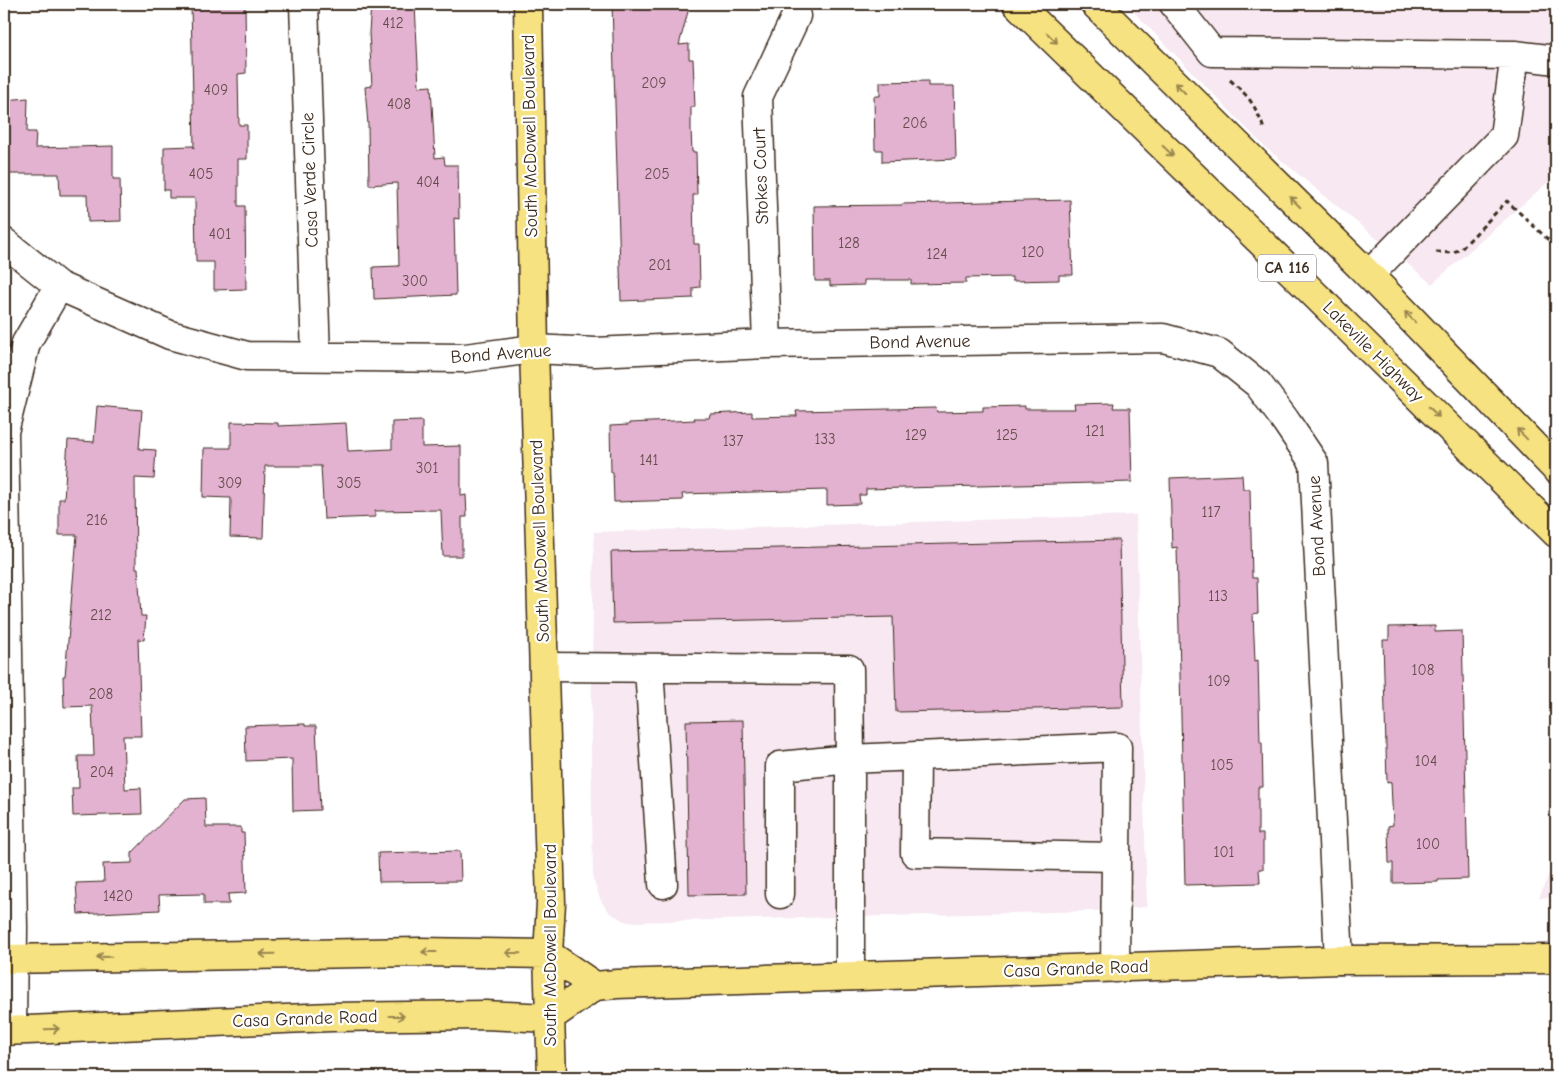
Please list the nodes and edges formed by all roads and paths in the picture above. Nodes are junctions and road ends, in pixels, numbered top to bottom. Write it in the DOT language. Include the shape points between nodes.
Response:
graph roads {
  1 [pos="304,4"];
  2 [pos="528,4"];
  3 [pos="1017,4"];
  4 [pos="1095,4"];
  5 [pos="1174,4"];
  6 [pos="796,16"];
  7 [pos="1515,55"];
  8 [pos="1556,60"];
  9 [pos="4,242"];
  10 [pos="1556,247"];
  11 [pos="1436,252"];
  12 [pos="1369,275"];
  13 [pos="59,286"];
  14 [pos="767,344"];
  15 [pos="534,349"];
  16 [pos="316,356"];
  17 [pos="1556,469"];
  18 [pos="1556,533"];
  19 [pos="544,667"];
  20 [pos="649,668"];
  21 [pos="916,756"];
  22 [pos="850,759"];
  23 [pos="1116,857"];
  24 [pos="663,884"];
  25 [pos="780,894"];
  26 [pos="548,954"];
  27 [pos="8,959"];
  28 [pos="1556,959"];
  29 [pos="1339,960"];
  30 [pos="1115,968"];
  31 [pos="850,976"];
  32 [pos="595,986"];
  33 [pos="550,1018"];
  34 [pos="8,1031"];
  35 [pos="552,1077"];
  1 -- 16 [label="street, Casa Verde Circle"];
  2 -- 15 [label="main road, South McDowell Boulevard"];
  3 -- 18 [label="main road, Lakeville Highway / CA 116, one-way"];
  12 -- 4 [label="main road, CA 116, one-way"];
  5 -- 7 [label="street" via="1212,52"];
  6 -- 14 [label="street, Stokes Court" via="758,97"];
  7 -- 8 [label="street"];
  7 -- 12 [label="street" via="1504,136"];
  9 -- 13 [label="street, Bond Avenue"];
  10 -- 11 [label="path" via="1507,200 1460,250"];
  17 -- 12 [label="main road, CA 116, one-way"];
  13 -- 16 [label="street, Bond Avenue" via="170,335 248,356"];
  13 -- 27 [label="street" via="26,343 4,432"];
  14 -- 15 [label="street, Bond Avenue" via="595,352"];
  14 -- 29 [label="street, Bond Avenue" via="1164,338 1219,353 1258,384 1314,463"];
  15 -- 16 [label="street, Bond Avenue" via="465,358"];
  15 -- 19 [label="main road, South McDowell Boulevard"];
  19 -- 20 [label="street"];
  19 -- 26 [label="main road, South McDowell Boulevard" via="552,903"];
  20 -- 22 [label="street" via="849,669"];
  20 -- 24 [label="street"];
  21 -- 22 [label="street"];
  21 -- 23 [label="street" via="915,853"];
  21 -- 23 [label="street" via="1117,747"];
  22 -- 25 [label="street" via="780,766"];
  22 -- 31 [label="street"];
  23 -- 30 [label="street"];
  26 -- 27 [label="main road, one-way" via="419,952"];
  26 -- 32 [label="main road"];
  26 -- 33 [label="main road, South McDowell Boulevard"];
  27 -- 34 [label="street"];
  28 -- 29 [label="main road, Casa Grande Road"];
  29 -- 30 [label="main road, Casa Grande Road"];
  30 -- 31 [label="main road, Casa Grande Road"];
  31 -- 32 [label="main road, Casa Grande Road"];
  32 -- 33 [label="main road"];
  34 -- 33 [label="main road, Casa Grande Road, one-way" via="330,1017 485,1015"];
  33 -- 35 [label="main road, South McDowell Boulevard"];
}
